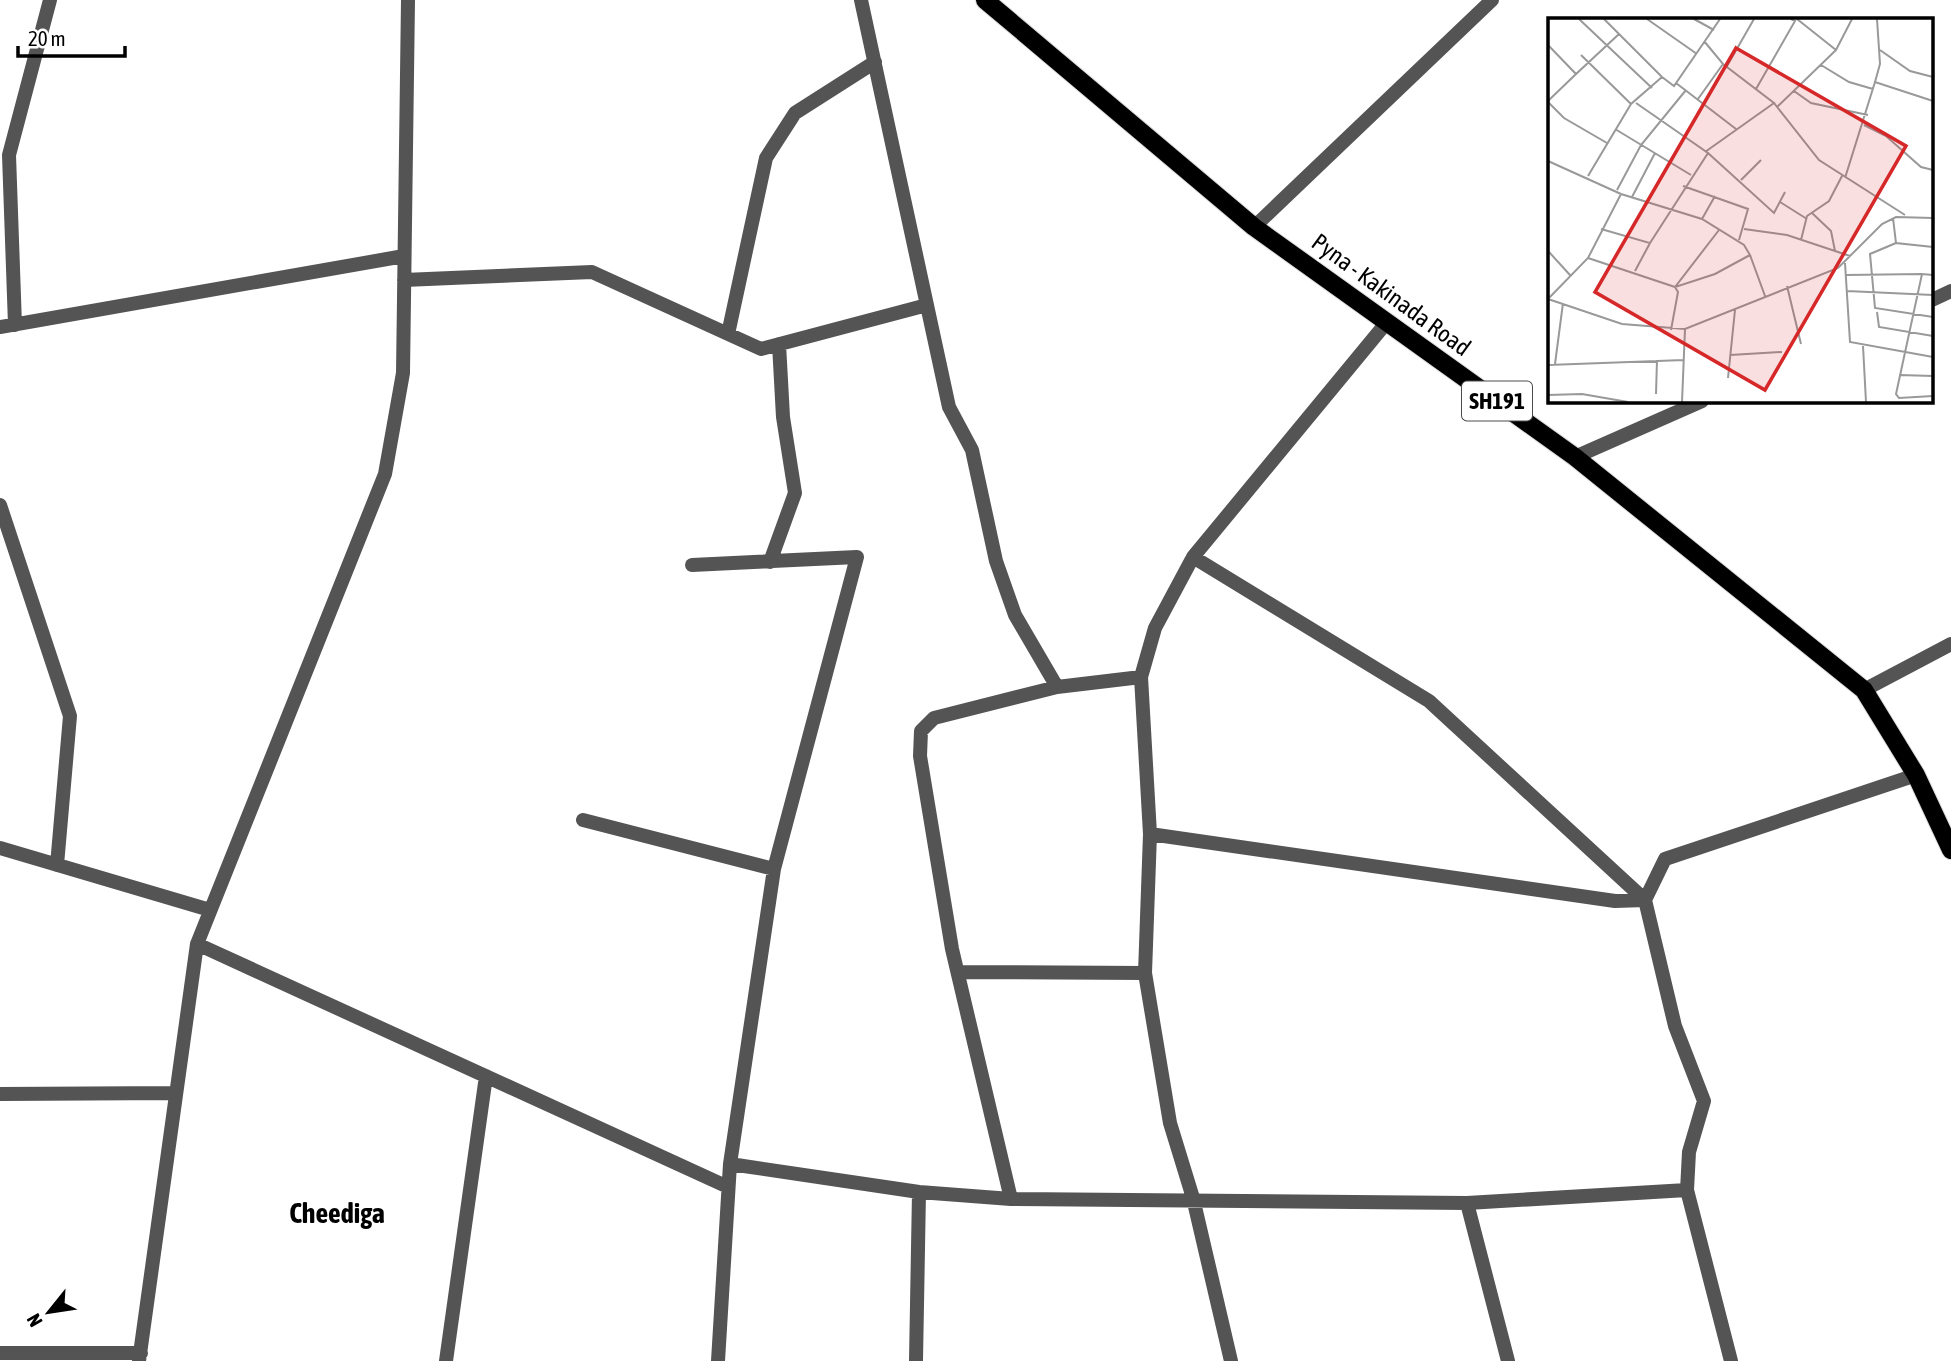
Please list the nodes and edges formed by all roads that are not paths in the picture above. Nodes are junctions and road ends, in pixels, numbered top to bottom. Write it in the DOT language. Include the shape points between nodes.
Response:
graph roads {
  1 [pos="50,0"];
  2 [pos="408,0"];
  3 [pos="861,0"];
  4 [pos="985,0"];
  5 [pos="1492,0"];
  6 [pos="875,62"];
  7 [pos="1254,227"];
  8 [pos="404,256"];
  9 [pos="404,280"];
  10 [pos="1951,291"];
  11 [pos="1934,299"];
  12 [pos="926,304"];
  13 [pos="1387,322"];
  14 [pos="15,325"];
  15 [pos="0,327"];
  16 [pos="729,334"];
  17 [pos="779,344"];
  18 [pos="1700,402"];
  19 [pos="1575,457"];
  20 [pos="0,505"];
  21 [pos="1193,558"];
  22 [pos="770,562"];
  23 [pos="692,565"];
  24 [pos="1951,644"];
  25 [pos="1141,677"];
  26 [pos="1057,687"];
  27 [pos="1864,690"];
  28 [pos="1916,775"];
  29 [pos="583,820"];
  30 [pos="1150,834"];
  31 [pos="0,848"];
  32 [pos="1951,850"];
  33 [pos="57,865"];
  34 [pos="774,869"];
  35 [pos="1645,900"];
  36 [pos="210,910"];
  37 [pos="197,944"];
  38 [pos="958,972"];
  39 [pos="1145,973"];
  40 [pos="486,1076"];
  41 [pos="176,1093"];
  42 [pos="0,1094"];
  43 [pos="730,1164"];
  44 [pos="728,1187"];
  45 [pos="1687,1190"];
  46 [pos="919,1192"];
  47 [pos="1193,1198"];
  48 [pos="1011,1199"];
  49 [pos="1467,1203"];
  50 [pos="0,1353"];
  51 [pos="140,1357"];
  52 [pos="446,1361"];
  53 [pos="719,1361"];
  54 [pos="916,1361"];
  55 [pos="1231,1361"];
  56 [pos="1508,1361"];
  57 [pos="1731,1361"];
  1 -- 14 [label="street" via="9,155"];
  2 -- 8 [label="street"];
  3 -- 6 [label="street"];
  4 -- 7 [label="main road, Pyna - Kakinada Road / SH191"];
  5 -- 7 [label="street"];
  6 -- 12 [label="street"];
  6 -- 16 [label="street" via="795,113 766,158"];
  7 -- 13 [label="main road, Pyna - Kakinada Road / SH191"];
  8 -- 9 [label="street"];
  8 -- 14 [label="street"];
  9 -- 16 [label="street" via="592,272"];
  9 -- 36 [label="street" via="403,373 384,474"];
  10 -- 11 [label="street"];
  12 -- 17 [label="street"];
  12 -- 26 [label="street" via="949,407 972,450 996,561 1015,615"];
  13 -- 19 [label="main road, Pyna - Kakinada Road / SH191"];
  13 -- 21 [label="street"];
  14 -- 15 [label="street"];
  16 -- 17 [label="street" via="761,349"];
  17 -- 22 [label="street" via="783,416 795,493"];
  18 -- 19 [label="street"];
  19 -- 27 [label="main road, Pyna - Kakinada Road / SH191"];
  20 -- 33 [label="street" via="70,716"];
  21 -- 25 [label="street" via="1155,628"];
  21 -- 35 [label="street" via="1429,701"];
  22 -- 23 [label="street"];
  22 -- 34 [label="street" via="857,557"];
  24 -- 27 [label="street"];
  25 -- 26 [label="street"];
  25 -- 30 [label="street"];
  26 -- 38 [label="street" via="934,718 921,731 920,756"];
  27 -- 28 [label="main road, Pyna - Kakinada Road / SH191"];
  28 -- 32 [label="main road, Pyna - Kakinada Road / SH191"];
  28 -- 35 [label="street" via="1665,859"];
  29 -- 34 [label="street"];
  30 -- 35 [label="street" via="1615,901"];
  30 -- 39 [label="street"];
  31 -- 33 [label="street"];
  33 -- 36 [label="street"];
  34 -- 43 [label="street"];
  35 -- 45 [label="street" via="1675,1026 1704,1101 1689,1152"];
  36 -- 37 [label="street"];
  37 -- 40 [label="street"];
  37 -- 41 [label="street"];
  38 -- 39 [label="street"];
  38 -- 48 [label="street"];
  39 -- 47 [label="street" via="1170,1123"];
  40 -- 44 [label="street"];
  40 -- 52 [label="street"];
  41 -- 42 [label="street"];
  41 -- 51 [label="street"];
  43 -- 44 [label="street"];
  43 -- 46 [label="street"];
  44 -- 53 [label="street"];
  45 -- 49 [label="street"];
  45 -- 57 [label="street"];
  46 -- 48 [label="street"];
  46 -- 54 [label="street"];
  47 -- 48 [label="street"];
  47 -- 49 [label="street"];
  47 -- 55 [label="street"];
  49 -- 56 [label="street"];
  50 -- 51 [label="street"];
}
